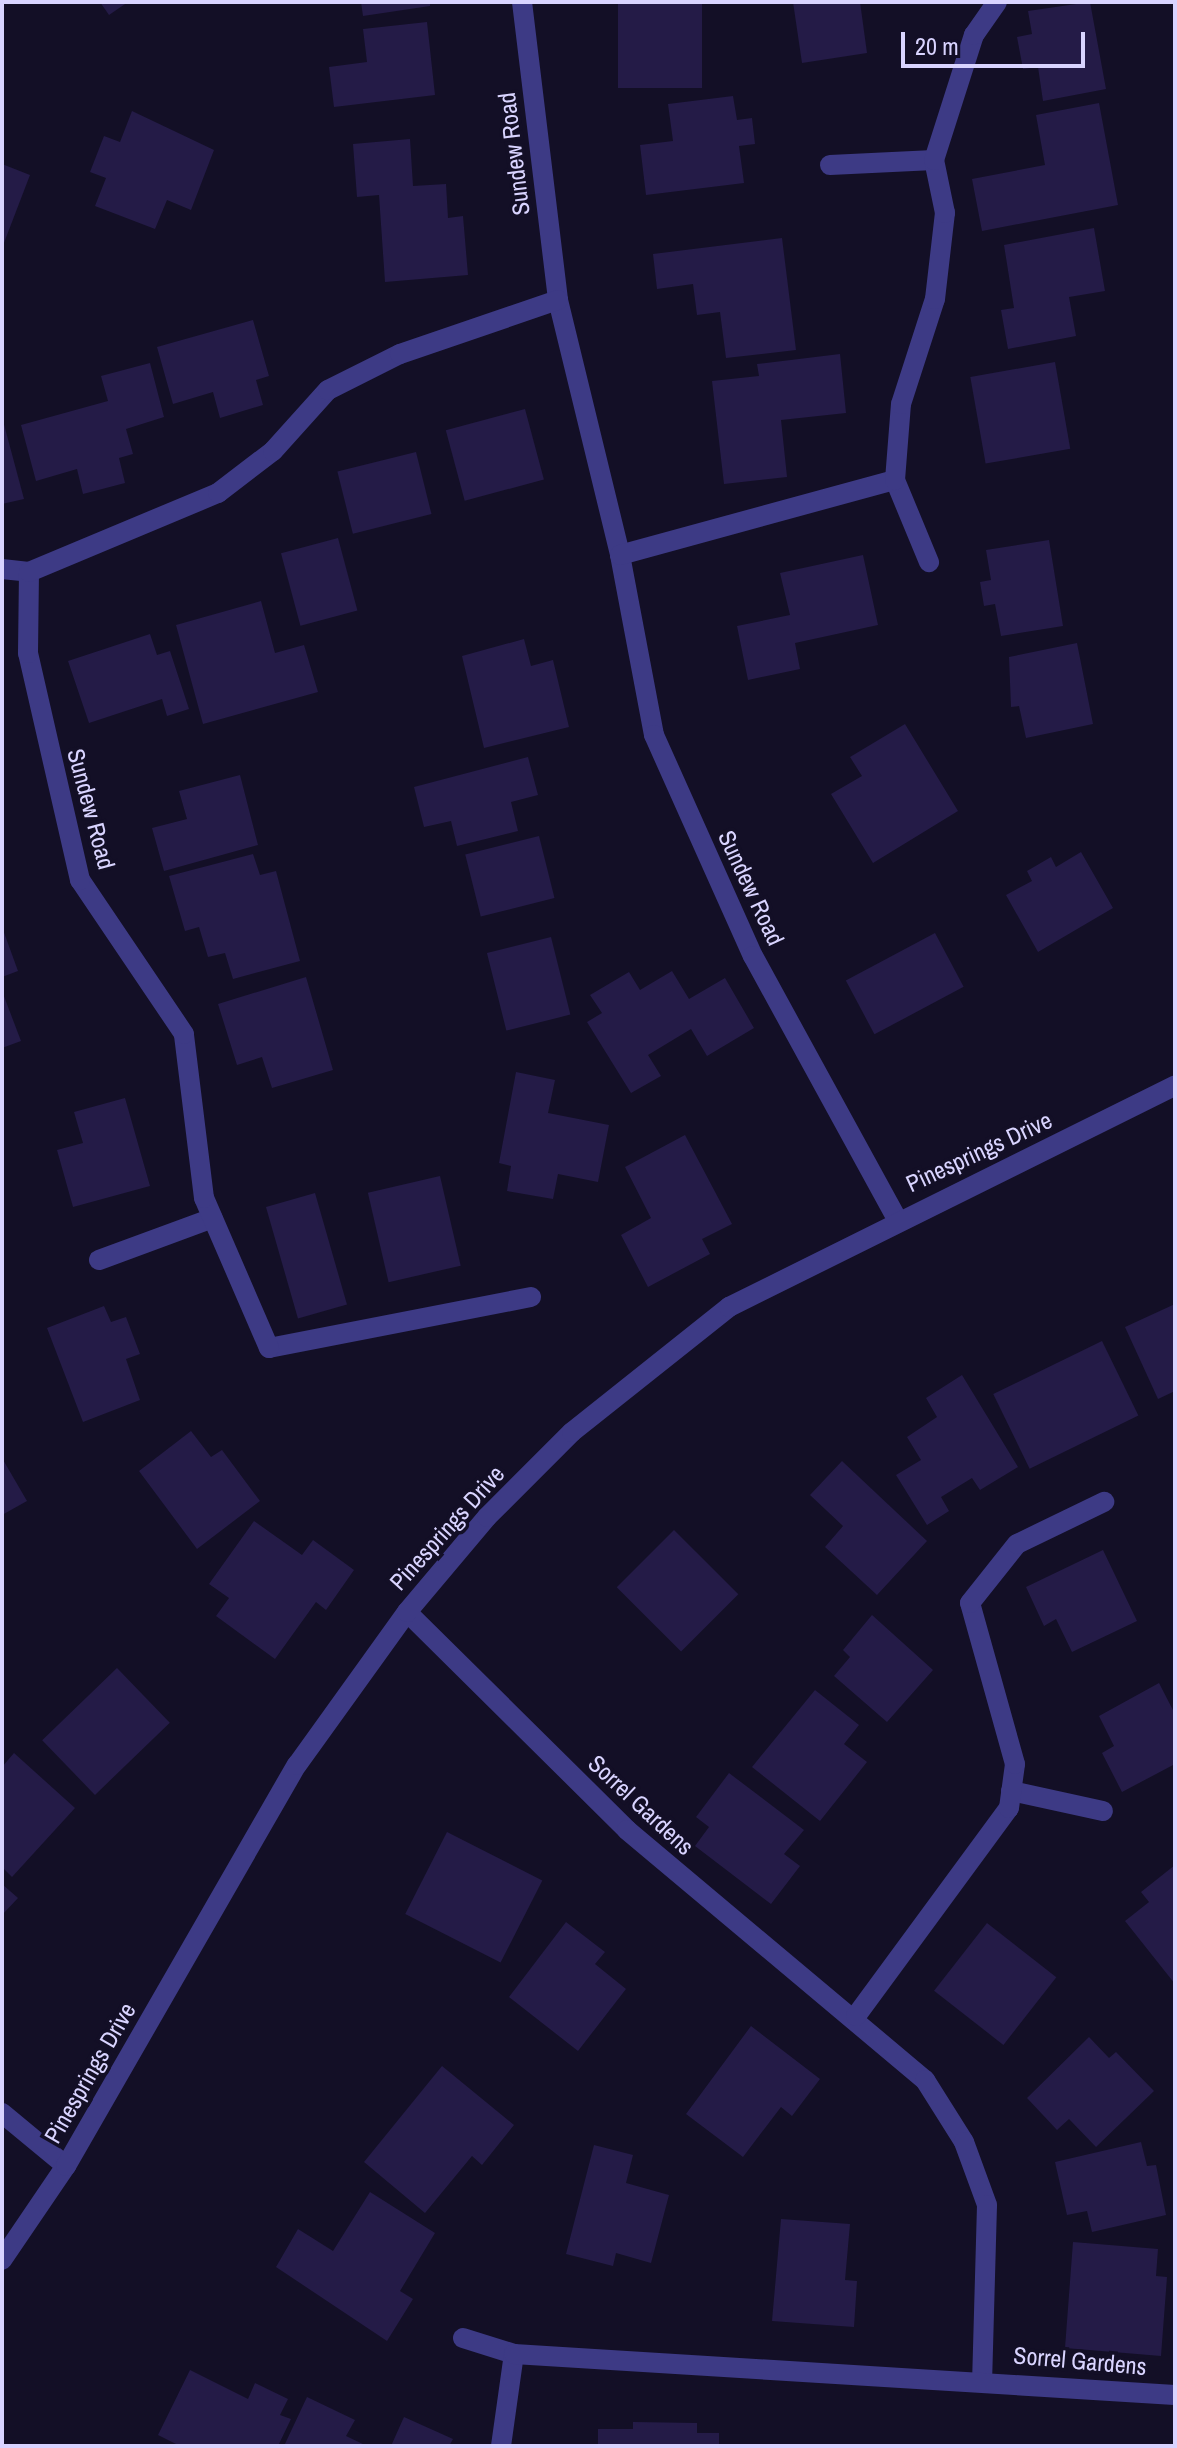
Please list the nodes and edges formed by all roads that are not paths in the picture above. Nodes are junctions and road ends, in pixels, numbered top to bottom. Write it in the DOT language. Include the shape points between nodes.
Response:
graph roads {
  1 [pos="522,2"];
  2 [pos="997,2"];
  3 [pos="934,160"];
  4 [pos="830,165"];
  5 [pos="558,300"];
  6 [pos="895,480"];
  7 [pos="620,555"];
  8 [pos="929,562"];
  9 [pos="2,569"];
  10 [pos="29,572"];
  11 [pos="1175,1086"];
  12 [pos="213,1218"];
  13 [pos="897,1219"];
  14 [pos="99,1260"];
  15 [pos="531,1297"];
  16 [pos="1104,1502"];
  17 [pos="407,1612"];
  18 [pos="1011,1791"];
  19 [pos="1103,1811"];
  20 [pos="856,2016"];
  21 [pos="2,2113"];
  22 [pos="66,2166"];
  23 [pos="2,2260"];
  24 [pos="463,2338"];
  25 [pos="514,2354"];
  26 [pos="982,2379"];
  27 [pos="1175,2395"];
  28 [pos="501,2446"];
  1 -- 5 [label="street, Sundew Road"];
  2 -- 3 [label="street" via="974,35"];
  3 -- 4 [label="street"];
  3 -- 6 [label="street" via="945,213 935,299 901,404"];
  5 -- 7 [label="street, Sundew Road"];
  5 -- 10 [label="street" via="400,354 328,390 273,451 218,493"];
  6 -- 7 [label="street"];
  6 -- 8 [label="street"];
  7 -- 13 [label="street, Sundew Road" via="654,735 753,956"];
  9 -- 10 [label="street"];
  10 -- 12 [label="street, Sundew Road" via="28,653 80,880 184,1034 189,1110"];
  11 -- 13 [label="street, Pinesprings Drive"];
  12 -- 14 [label="street"];
  12 -- 15 [label="street, Sundew Road" via="269,1348"];
  13 -- 17 [label="street, Pinesprings Drive" via="729,1307 572,1432"];
  16 -- 18 [label="street" via="1017,1544 970,1603 1015,1764"];
  17 -- 20 [label="street, Sorrel Gardens" via="627,1830 737,1928"];
  17 -- 22 [label="street, Pinesprings Drive" via="297,1765"];
  18 -- 19 [label="street"];
  18 -- 20 [label="street" via="1009,1808 985,1846"];
  20 -- 26 [label="street, Sorrel Gardens" via="925,2080 964,2142 987,2205"];
  21 -- 22 [label="street"];
  22 -- 23 [label="street, Pinesprings Drive"];
  24 -- 25 [label="street, Sorrel Gardens"];
  25 -- 26 [label="street, Sorrel Gardens"];
  25 -- 28 [label="street"];
  26 -- 27 [label="street, Sorrel Gardens"];
}
